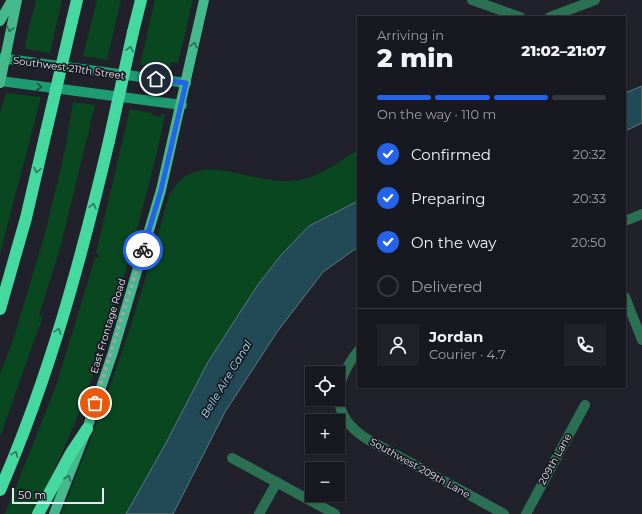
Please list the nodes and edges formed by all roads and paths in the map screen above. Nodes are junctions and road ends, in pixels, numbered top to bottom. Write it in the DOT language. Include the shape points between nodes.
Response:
graph roads {
  1 [pos="12,0"];
  2 [pos="17,0"];
  3 [pos="77,0"];
  4 [pos="141,0"];
  5 [pos="204,0"];
  6 [pos="472,0"];
  7 [pos="595,0"];
  8 [pos="514,16"];
  9 [pos="553,16"];
  10 [pos="0,21"];
  11 [pos="2,58"];
  12 [pos="0,82"];
  13 [pos="186,83"];
  14 [pos="182,105"];
  15 [pos="642,214"];
  16 [pos="626,221"];
  17 [pos="626,300"];
  18 [pos="0,310"];
  19 [pos="642,340"];
  20 [pos="357,352"];
  21 [pos="585,405"];
  22 [pos="87,428"];
  23 [pos="232,458"];
  24 [pos="277,482"];
  25 [pos="0,490"];
  26 [pos="38,514"];
  27 [pos="54,514"];
  28 [pos="260,514"];
  29 [pos="335,514"];
  30 [pos="504,514"];
  31 [pos="526,514"];
  1 -- 10 [label="main road"];
  2 -- 11 [label="main road, one-way"];
  3 -- 18 [label="highway, one-way, bridge" via="26,218"];
  25 -- 4 [label="highway, one-way, bridge" via="22,436 64,314 83,249"];
  13 -- 5 [label="main road, East Frontage Road, one-way"];
  6 -- 8 [label="street"];
  7 -- 9 [label="street"];
  11 -- 12 [label="main road"];
  11 -- 13 [label="main road, Southwest 211th Street"];
  12 -- 14 [label="main road, one-way"];
  13 -- 14 [label="main road, East Frontage Road"];
  14 -- 22 [label="main road, East Frontage Road" via="161,190 113,352"];
  15 -- 16 [label="street"];
  17 -- 19 [label="street"];
  20 -- 30 [label="street, Southwest 209th Lane" via="340,380 338,396 342,414 349,424 361,435"];
  21 -- 31 [label="street, 209th Lane"];
  22 -- 26 [label="highway"];
  27 -- 22 [label="main road, East Frontage Road, one-way"];
  23 -- 24 [label="street"];
  24 -- 28 [label="street"];
  24 -- 29 [label="street"];
}
